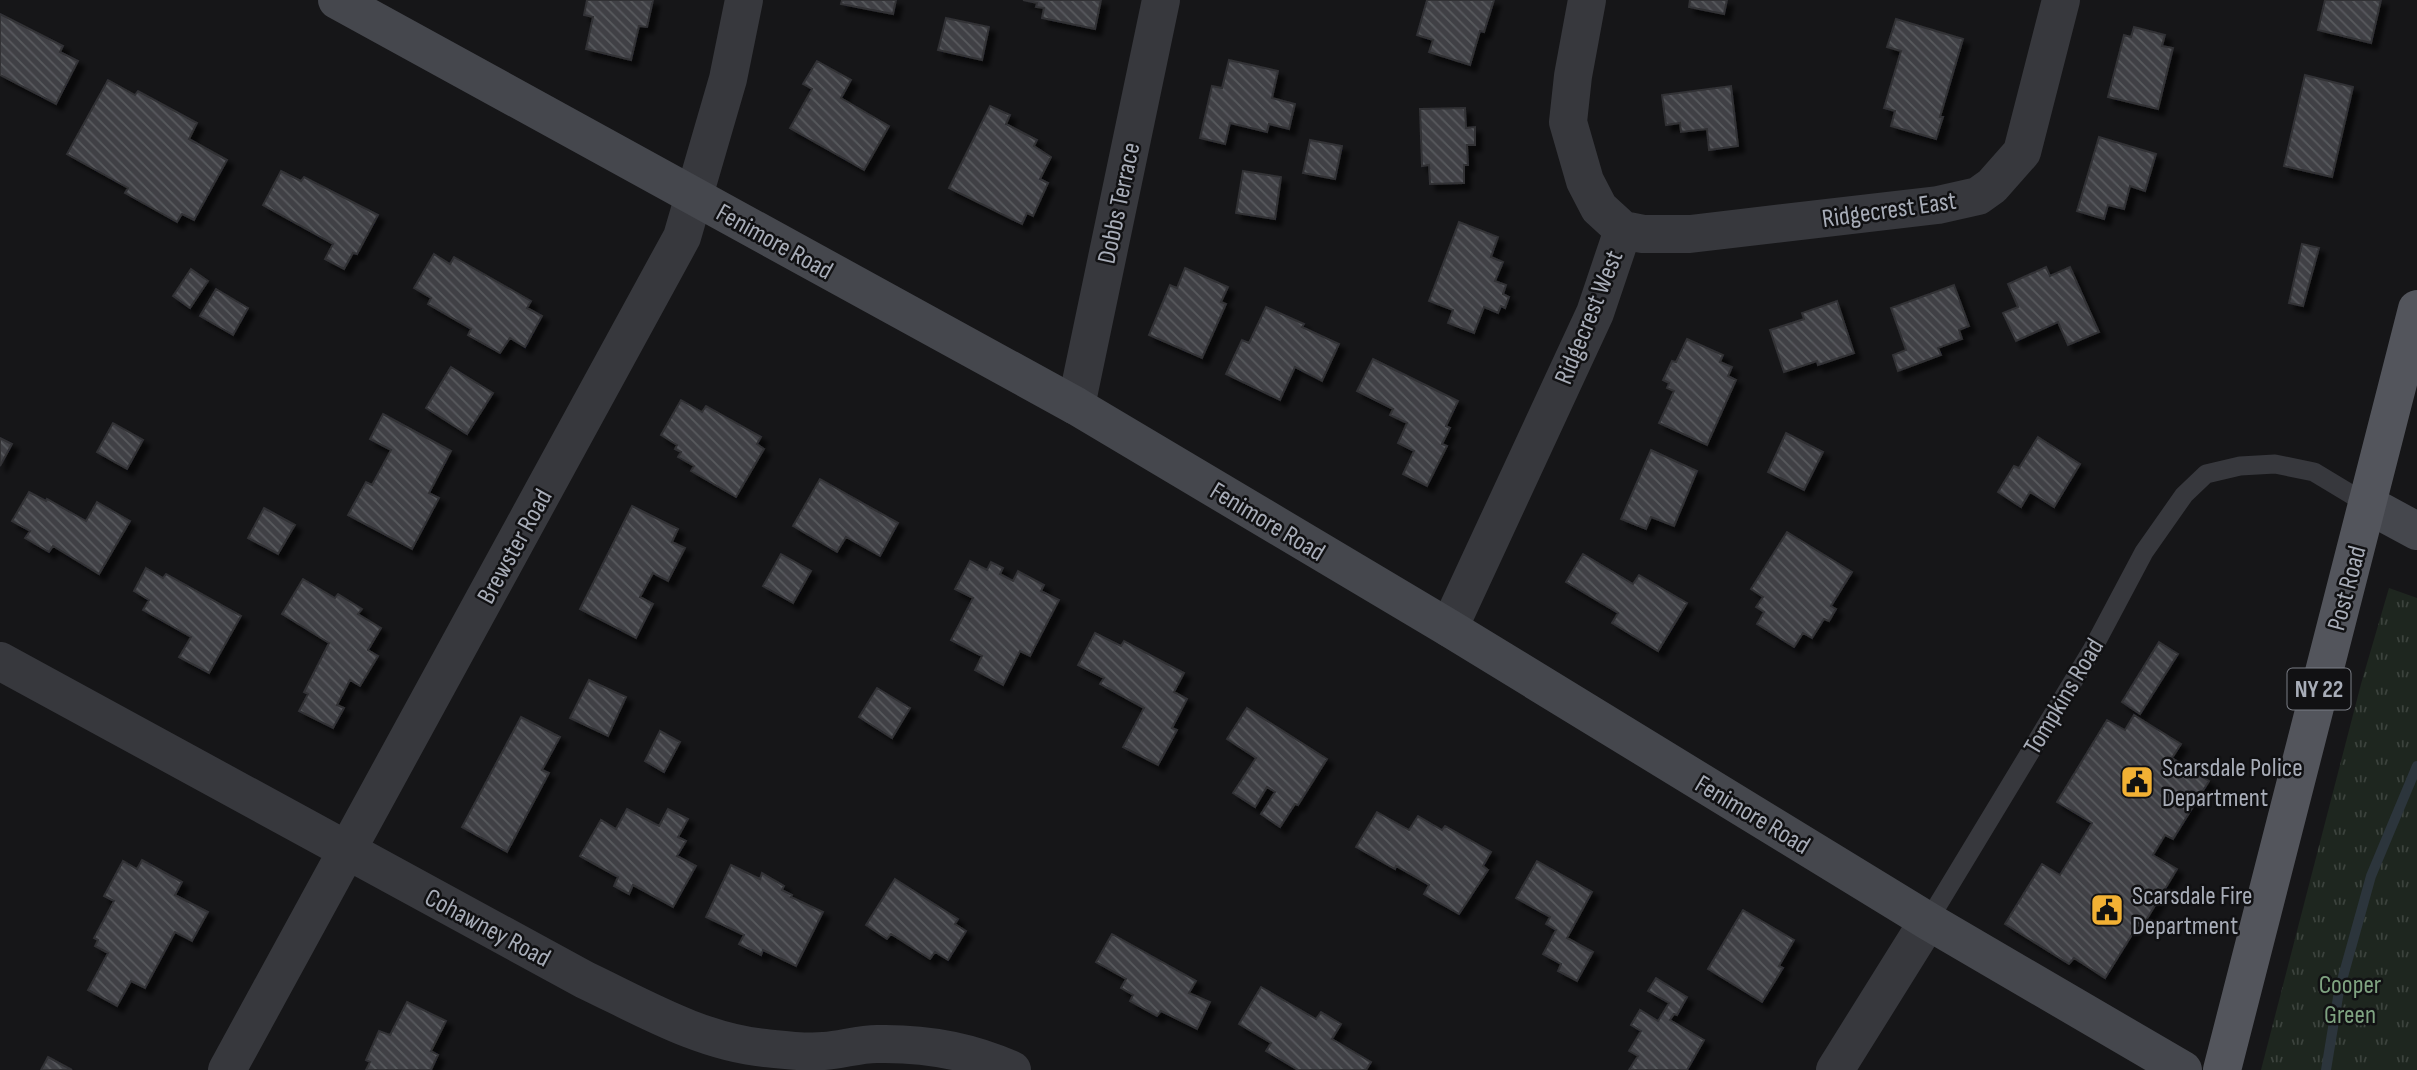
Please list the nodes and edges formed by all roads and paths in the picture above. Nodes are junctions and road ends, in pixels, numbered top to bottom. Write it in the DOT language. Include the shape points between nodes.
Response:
graph roads {
  1 [pos="337,0"];
  2 [pos="744,0"];
  3 [pos="1161,0"];
  4 [pos="1587,0"];
  5 [pos="2061,0"];
  6 [pos="693,196"];
  7 [pos="1623,230"];
  8 [pos="2417,309"];
  9 [pos="1076,406"];
  10 [pos="2367,504"];
  11 [pos="2417,531"];
  12 [pos="1449,628"];
  13 [pos="0,661"];
  14 [pos="348,852"];
  15 [pos="1928,921"];
  16 [pos="993,1066"];
  17 [pos="227,1070"];
  18 [pos="1835,1070"];
  19 [pos="2183,1070"];
  20 [pos="2222,1070"];
  1 -- 6 [label="main road, Fenimore Road"];
  2 -- 6 [label="street, Brewster Road" via="728,79"];
  3 -- 9 [label="street, Dobbs Terrace"];
  4 -- 7 [label="street, Ridgecrest West" via="1568,122 1585,181 1599,208"];
  5 -- 7 [label="street, Ridgecrest East" via="2022,152 1978,196 1938,205 1690,234"];
  6 -- 9 [label="main road, Fenimore Road"];
  6 -- 14 [label="street, Brewster Road" via="682,237"];
  7 -- 12 [label="street, Ridgecrest West" via="1595,313"];
  8 -- 10 [label="main road, Post Road / NY 22"];
  9 -- 12 [label="main road, Fenimore Road"];
  10 -- 11 [label="main road"];
  10 -- 15 [label="lane, Tompkins Road" via="2314,472 2275,464 2206,474 2184,495 2144,552 2092,650"];
  10 -- 20 [label="main road, Post Road / NY 22"];
  12 -- 15 [label="main road, Fenimore Road"];
  13 -- 14 [label="street, Cohawney Road"];
  14 -- 16 [label="street, Cohawney Road" via="585,980 727,1041 820,1052 875,1044 926,1046"];
  14 -- 17 [label="street, Brewster Road"];
  15 -- 18 [label="street, Tompkins Road"];
  15 -- 19 [label="main road, Fenimore Road"];
}
